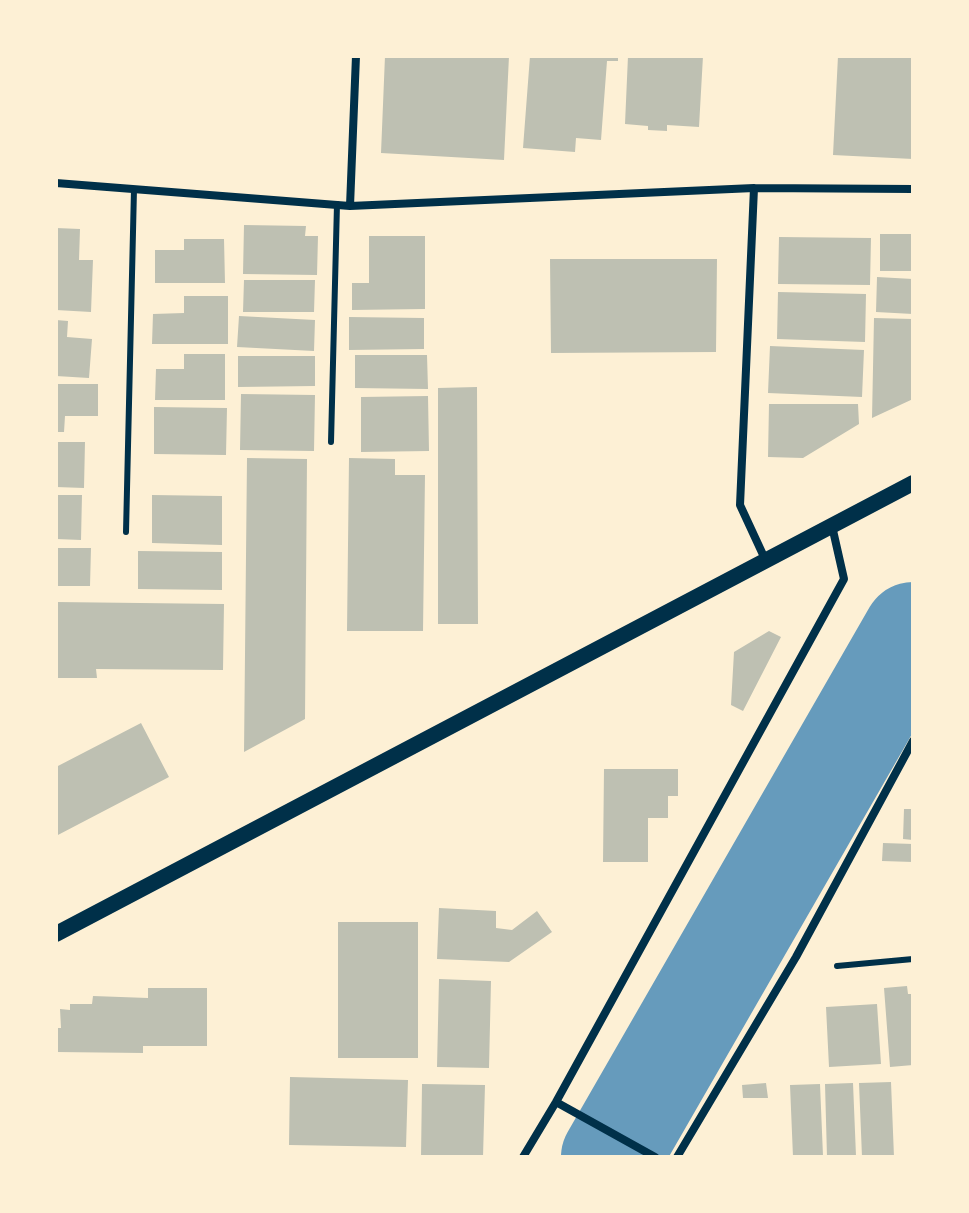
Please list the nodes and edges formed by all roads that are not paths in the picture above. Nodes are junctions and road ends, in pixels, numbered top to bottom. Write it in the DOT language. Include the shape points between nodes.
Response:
graph roads {
  1 [pos="356,56"];
  2 [pos="56,183"];
  3 [pos="754,188"];
  4 [pos="134,189"];
  5 [pos="913,189"];
  6 [pos="337,204"];
  7 [pos="350,206"];
  8 [pos="331,442"];
  9 [pos="913,483"];
  10 [pos="832,525"];
  11 [pos="126,532"];
  12 [pos="765,559"];
  13 [pos="913,741"];
  14 [pos="56,934"];
  15 [pos="913,959"];
  16 [pos="837,966"];
  17 [pos="556,1102"];
  18 [pos="523,1157"];
  19 [pos="655,1157"];
  20 [pos="677,1157"];
  1 -- 7 [label="street"];
  2 -- 4 [label="street"];
  3 -- 5 [label="street"];
  3 -- 7 [label="street"];
  3 -- 12 [label="street" via="740,505"];
  4 -- 6 [label="street"];
  4 -- 11 [label="lane"];
  6 -- 7 [label="street"];
  6 -- 8 [label="lane"];
  9 -- 10 [label="main road"];
  10 -- 12 [label="main road"];
  10 -- 17 [label="street" via="844,579"];
  12 -- 14 [label="main road"];
  13 -- 20 [label="street" via="796,957"];
  15 -- 16 [label="lane"];
  17 -- 18 [label="street"];
  17 -- 19 [label="street"];
}
